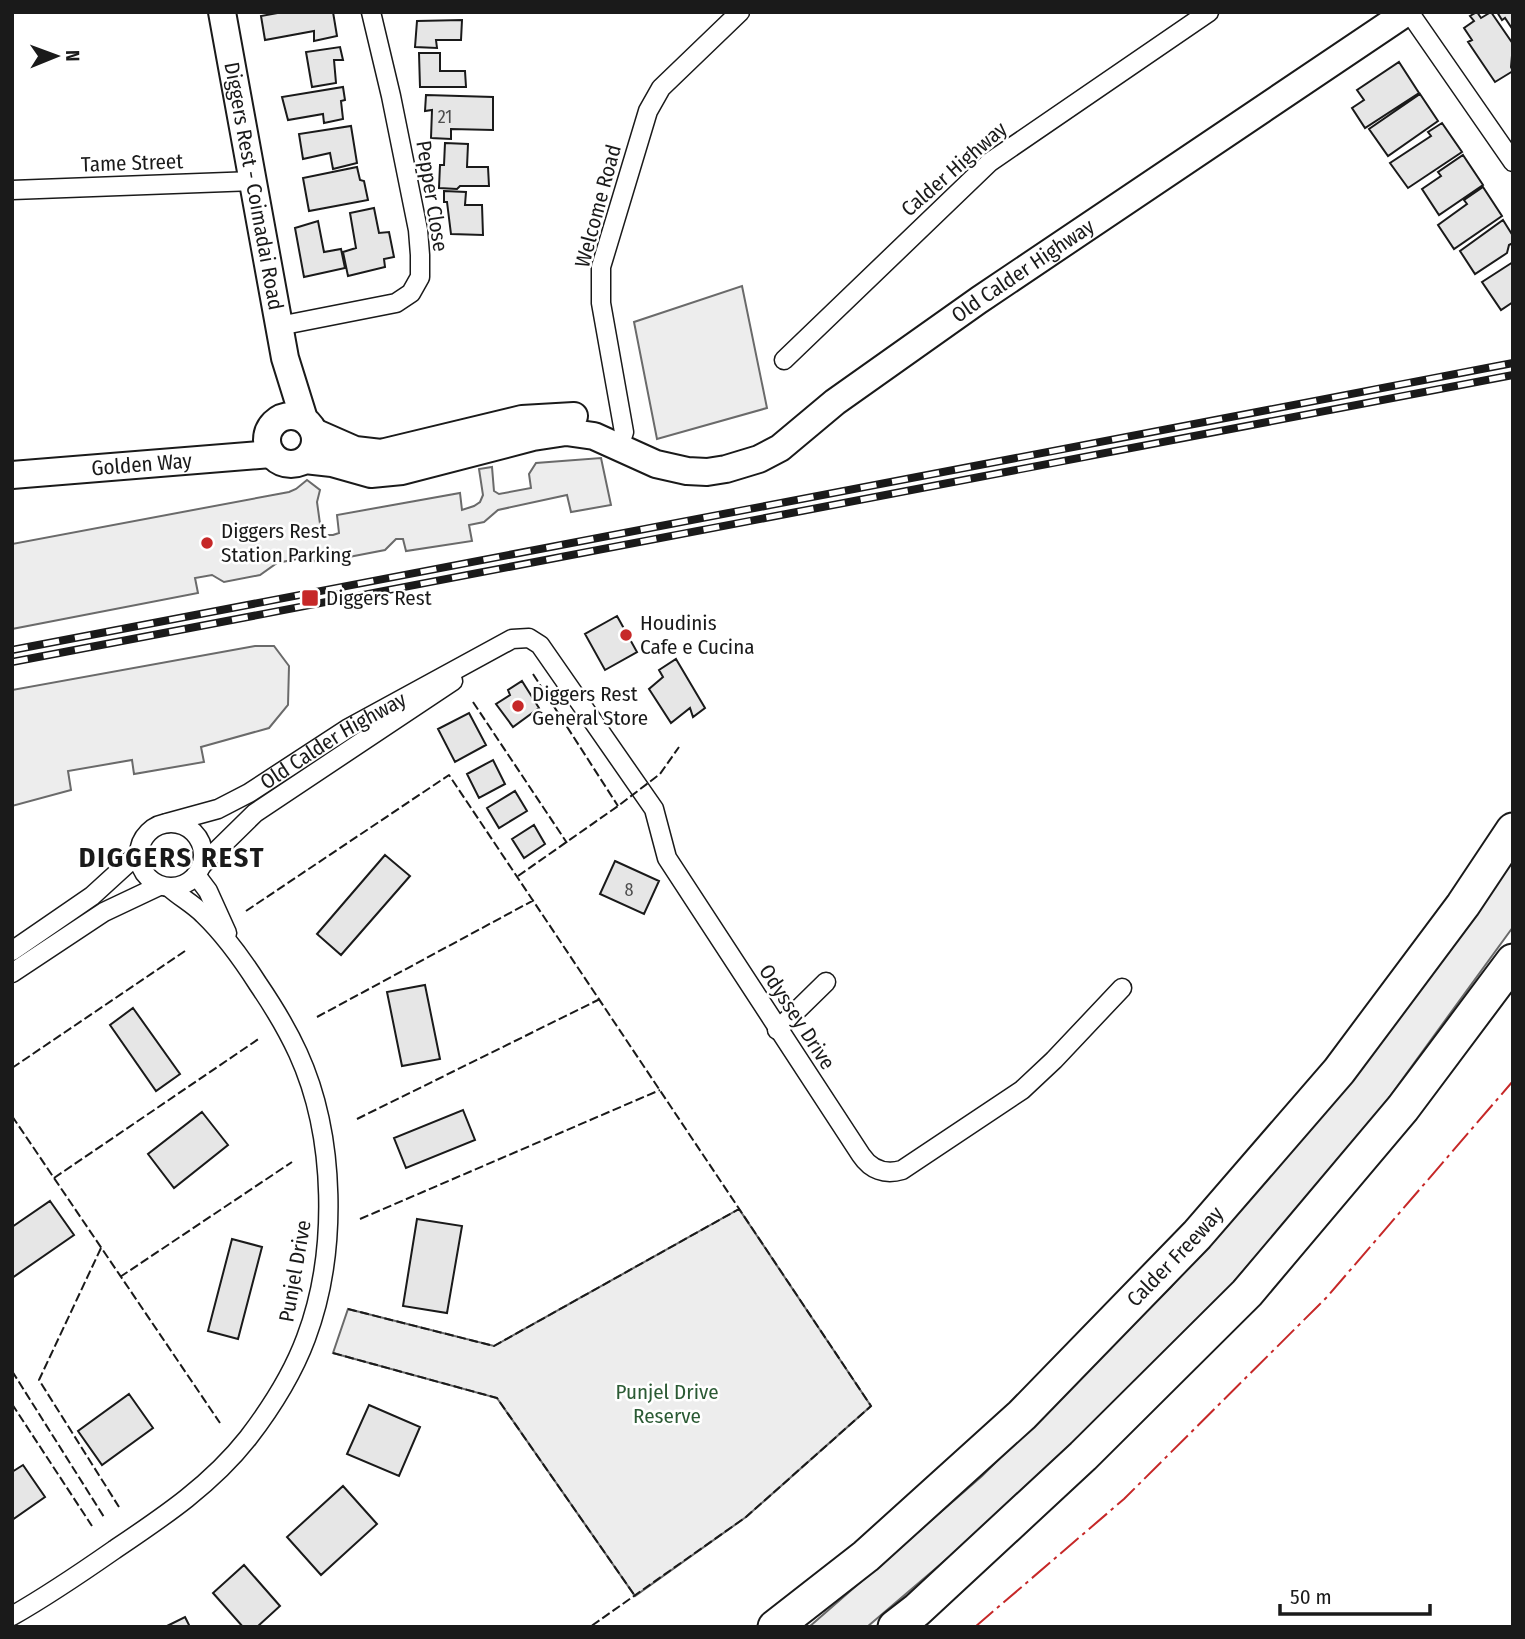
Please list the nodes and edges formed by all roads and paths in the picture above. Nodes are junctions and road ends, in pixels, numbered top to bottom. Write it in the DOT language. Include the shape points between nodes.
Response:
graph roads {
  1 [pos="222,12"];
  2 [pos="371,12"];
  3 [pos="740,12"];
  4 [pos="1209,12"];
  5 [pos="1408,12"];
  6 [pos="1513,162"];
  7 [pos="254,181"];
  8 [pos="12,190"];
  9 [pos="279,327"];
  10 [pos="784,360"];
  11 [pos="835,402"];
  12 [pos="301,423"];
  13 [pos="623,443"];
  14 [pos="271,454"];
  15 [pos="305,460"];
  16 [pos="12,475"];
  17 [pos="512,639"];
  18 [pos="495,649"];
  19 [pos="167,823"];
  20 [pos="1513,830"];
  21 [pos="138,854"];
  22 [pos="199,870"];
  23 [pos="164,887"];
  24 [pos="233,947"];
  25 [pos="12,951"];
  26 [pos="1513,961"];
  27 [pos="12,972"];
  28 [pos="826,982"];
  29 [pos="1122,988"];
  30 [pos="777,1030"];
  31 [pos="12,1616"];
  32 [pos="775,1627"];
  33 [pos="895,1627"];
  1 -- 7 [label="street, Diggers Rest - Coimadai Road"];
  2 -- 9 [label="street, Pepper Close" via="418,230 420,277 411,293 396,303"];
  3 -- 13 [label="street, Welcome Road" via="661,88 648,111 601,267 601,303"];
  4 -- 10 [label="street, Calder Highway" via="990,162"];
  5 -- 6 [label="street"];
  5 -- 11 [label="street, Old Calder Highway"];
  7 -- 8 [label="street, Tame Street"];
  7 -- 9 [label="street, Diggers Rest - Coimadai Road"];
  9 -- 12 [label="street, Diggers Rest - Coimadai Road"];
  11 -- 13 [label="street" via="735,453 714,457 669,454"];
  11 -- 13 [label="street, Old Calder Highway" via="780,448 726,469 670,468"];
  12 -- 13 [label="street" via="355,450 382,453 544,416 580,417"];
  12 -- 14 [label="street" via="269,429"];
  12 -- 15 [label="street" via="314,448"];
  13 -- 15 [label="street" via="566,432 386,474"];
  14 -- 15 [label="street" via="287,464"];
  14 -- 16 [label="street, Golden Way"];
  17 -- 18 [label="street, Old Calder Highway"];
  17 -- 30 [label="street, Odyssey Drive" via="528,638 540,645 654,809 667,858"];
  18 -- 19 [label="street, Old Calder Highway" via="347,729 249,793 218,809"];
  18 -- 22 [label="street, Old Calder Highway" via="255,813"];
  19 -- 21 [label="street" via="147,833"];
  19 -- 22 [label="street" via="196,835 201,845"];
  20 -- 32 [label="highway, Calder Freeway" via="1339,1071 1197,1235 1022,1415 866,1556"];
  21 -- 23 [label="street" via="146,876"];
  21 -- 25 [label="street" via="92,896"];
  22 -- 23 [label="street" via="180,887"];
  22 -- 24 [label="street, Punjel Drive"];
  23 -- 24 [label="street, Punjel Drive" via="204,914"];
  23 -- 27 [label="street" via="104,912"];
  24 -- 31 [label="street, Punjel Drive" via="299,1054 323,1137 328,1202 325,1259 306,1339 289,1375 247,1439 203,1485"];
  26 -- 33 [label="highway" via="1403,1108 1247,1293 1083,1456"];
  28 -- 30 [label="street"];
  29 -- 30 [label="street, Odyssey Drive" via="1022,1090 894,1172 865,1162"];
}
